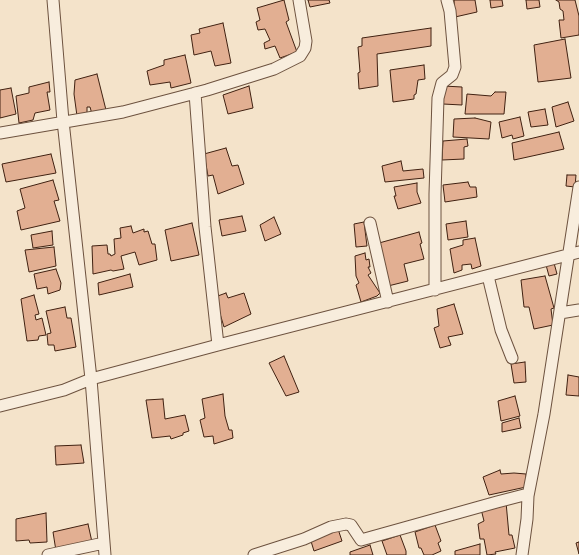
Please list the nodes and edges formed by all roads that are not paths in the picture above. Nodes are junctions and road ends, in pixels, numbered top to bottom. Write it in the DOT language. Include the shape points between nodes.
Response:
graph roads {
  1 [pos="53,0"];
  2 [pos="298,0"];
  3 [pos="447,0"];
  4 [pos="195,93"];
  5 [pos="63,121"];
  6 [pos="0,132"];
  7 [pos="579,187"];
  8 [pos="370,223"];
  9 [pos="574,254"];
  10 [pos="488,276"];
  11 [pos="435,290"];
  12 [pos="388,302"];
  13 [pos="579,310"];
  14 [pos="560,313"];
  15 [pos="218,345"];
  16 [pos="512,358"];
  17 [pos="92,379"];
  18 [pos="0,406"];
  19 [pos="528,496"];
  20 [pos="104,543"];
  21 [pos="48,555"];
  22 [pos="105,555"];
  23 [pos="254,555"];
  24 [pos="522,555"];
  1 -- 5 [label="street"];
  2 -- 4 [label="street" via="306,41 300,56 274,69"];
  3 -- 11 [label="street" via="455,67 452,75 442,83 438,98 434,194"];
  4 -- 5 [label="street" via="123,112"];
  4 -- 15 [label="street" via="205,227"];
  5 -- 6 [label="street"];
  5 -- 17 [label="street"];
  7 -- 9 [label="street"];
  8 -- 12 [label="street"];
  9 -- 10 [label="street"];
  9 -- 14 [label="street"];
  10 -- 11 [label="street"];
  10 -- 16 [label="street" via="501,330"];
  11 -- 12 [label="street"];
  12 -- 15 [label="street"];
  13 -- 14 [label="street"];
  14 -- 19 [label="street"];
  15 -- 17 [label="street"];
  17 -- 18 [label="street" via="64,390"];
  17 -- 20 [label="street"];
  19 -- 23 [label="street" via="497,502 361,540 352,526 346,524 331,527 304,539"];
  19 -- 24 [label="street"];
  20 -- 21 [label="street"];
  20 -- 22 [label="street"];
}
